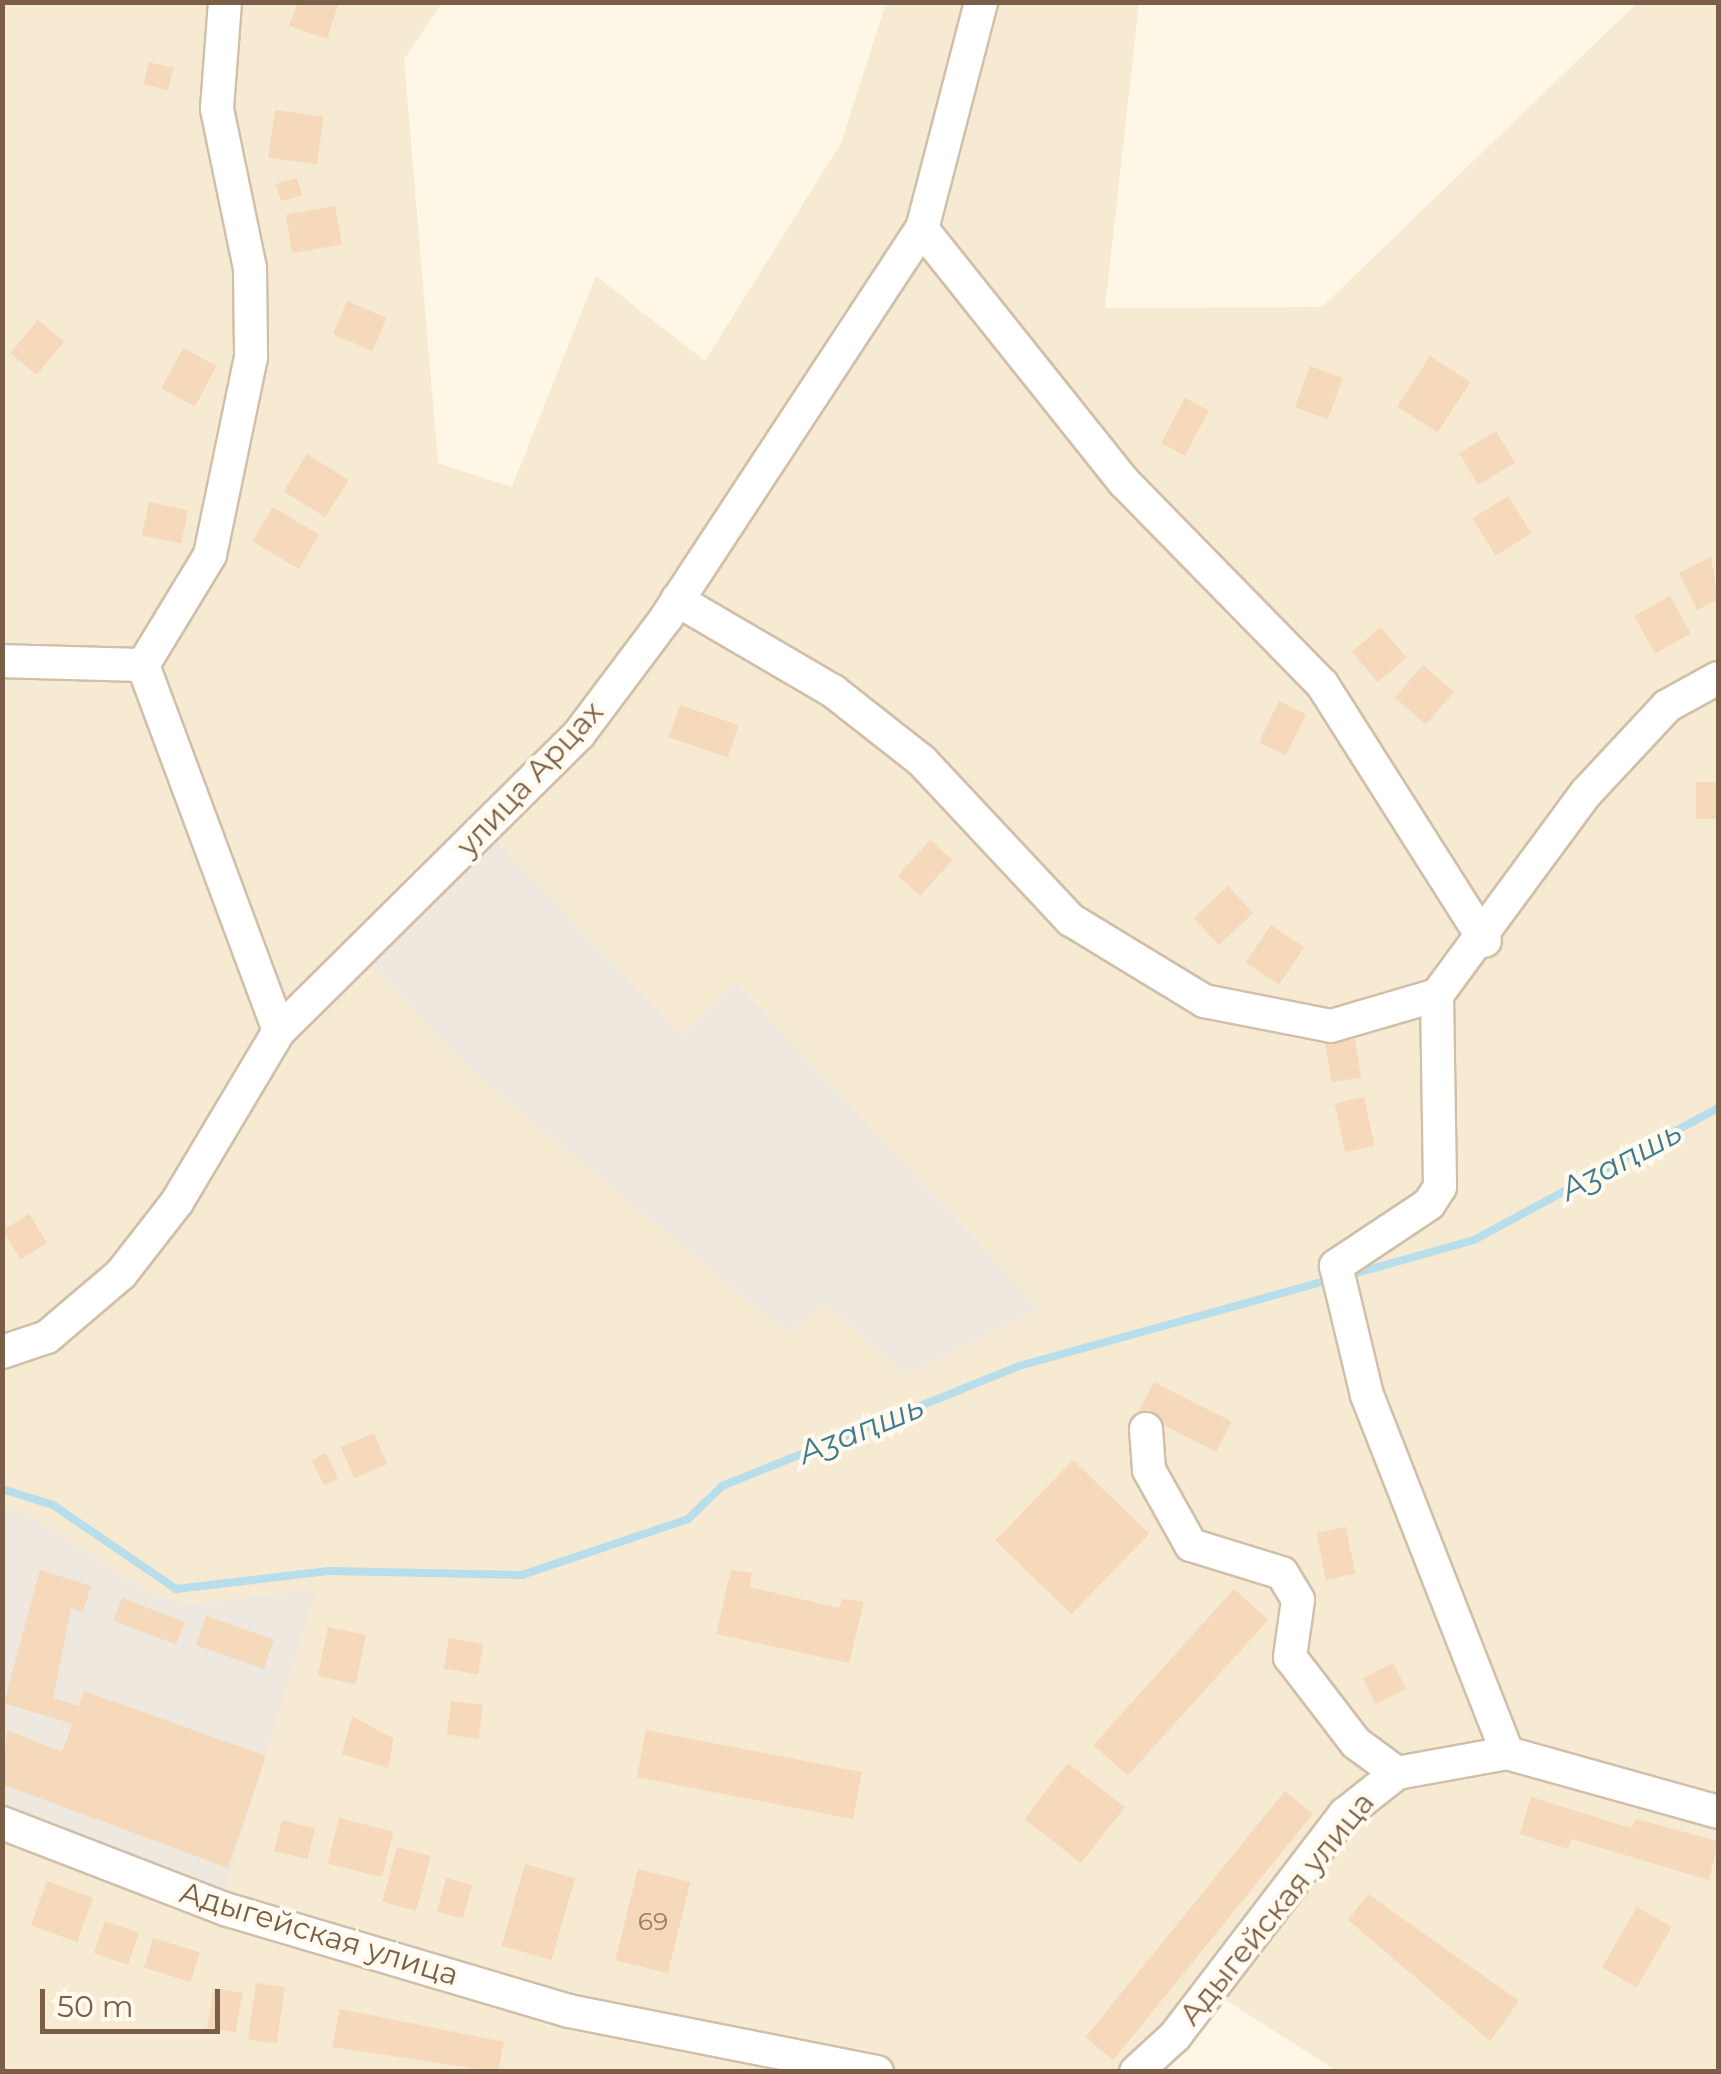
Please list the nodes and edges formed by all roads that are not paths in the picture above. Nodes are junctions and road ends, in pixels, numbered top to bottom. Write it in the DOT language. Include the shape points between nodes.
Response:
graph roads {
  1 [pos="225,2"];
  2 [pos="981,2"];
  3 [pos="922,228"];
  4 [pos="677,600"];
  5 [pos="2,661"];
  6 [pos="144,665"];
  7 [pos="1718,678"];
  8 [pos="1485,942"];
  9 [pos="1438,995"];
  10 [pos="279,1031"];
  11 [pos="2,1352"];
  12 [pos="1146,1428"];
  13 [pos="1507,1752"];
  14 [pos="1397,1773"];
  15 [pos="1718,1812"];
  16 [pos="2,1823"];
  17 [pos="877,2072"];
  18 [pos="1136,2072"];
  1 -- 6 [label="street" via="217,109 250,269 250,357 210,555"];
  2 -- 3 [label="street, улица Арцах"];
  3 -- 4 [label="street, улица Арцах"];
  3 -- 8 [label="street" via="1124,482 1322,684"];
  4 -- 9 [label="street" via="833,691 922,761 1071,920 1204,1000 1330,1026"];
  4 -- 10 [label="street, улица Арцах" via="579,734"];
  5 -- 6 [label="street"];
  6 -- 10 [label="street"];
  7 -- 8 [label="street" via="1667,706 1586,792"];
  8 -- 9 [label="street"];
  9 -- 13 [label="street" via="1440,1187 1336,1266 1367,1395"];
  10 -- 11 [label="street, улица Арцах" via="177,1202 122,1274 47,1337"];
  12 -- 14 [label="street" via="1149,1470 1191,1545 1282,1573 1298,1600 1290,1657 1356,1744"];
  13 -- 14 [label="street, Адыгейская улица"];
  13 -- 15 [label="street, Адыгейская улица"];
  14 -- 18 [label="street, Адыгейская улица" via="1345,1814 1175,2036"];
  16 -- 17 [label="street, Адыгейская улица" via="228,1910 568,2011"];
}
